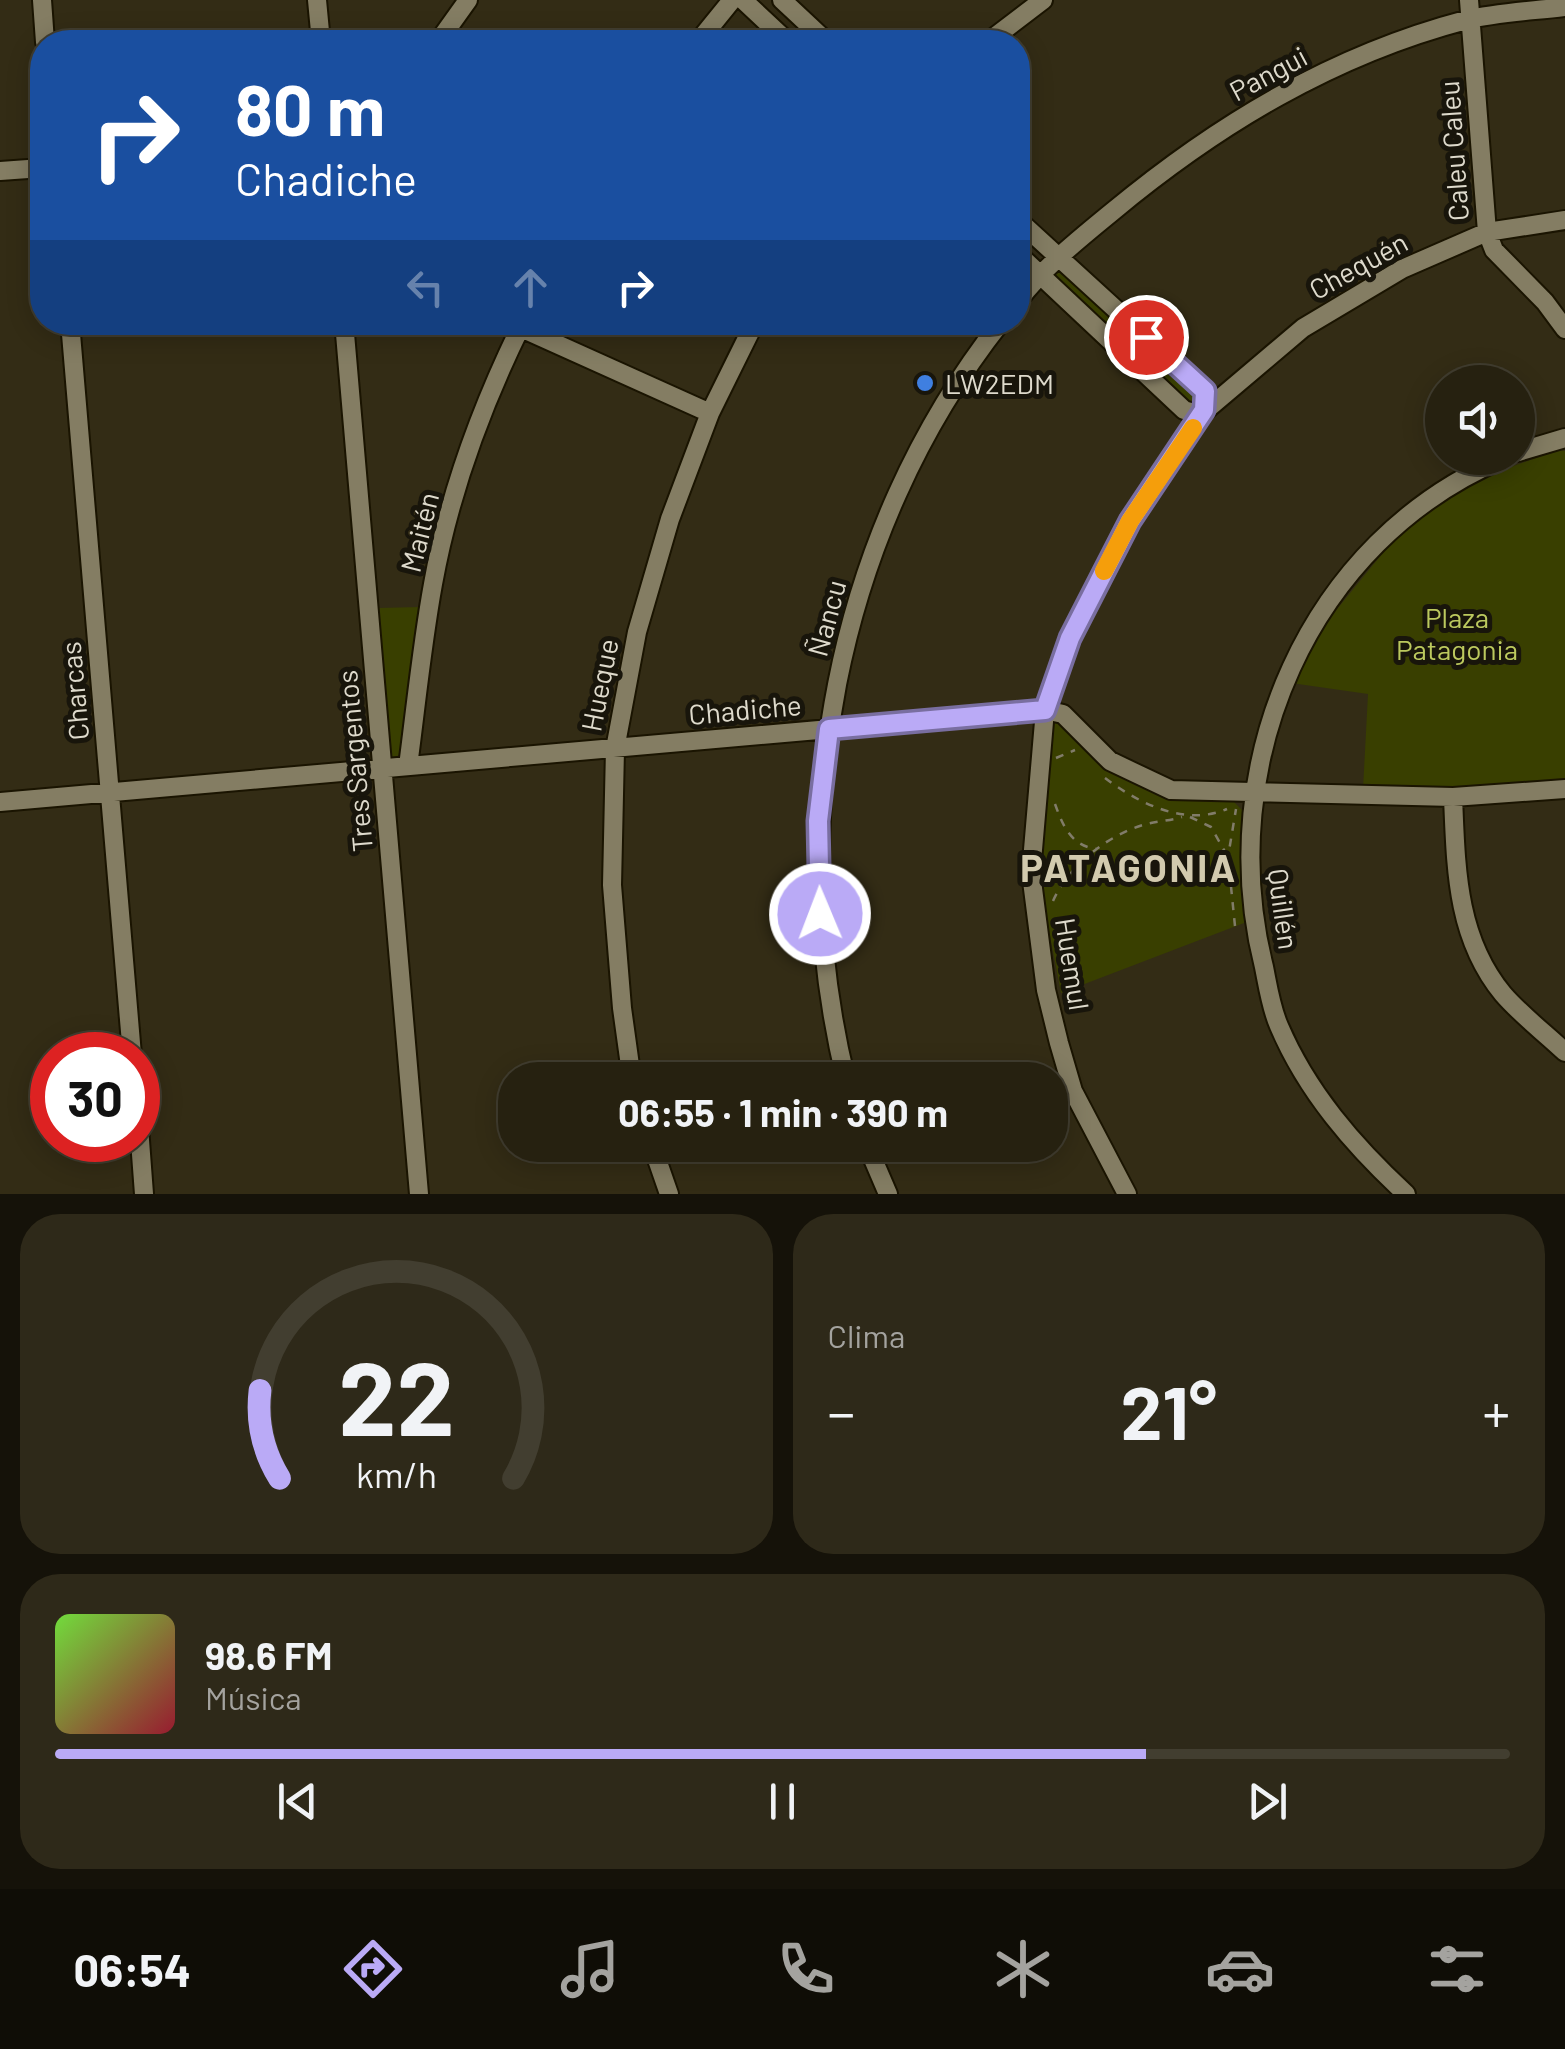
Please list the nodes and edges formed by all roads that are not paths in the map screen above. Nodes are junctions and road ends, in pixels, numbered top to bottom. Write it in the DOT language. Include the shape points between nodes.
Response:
graph roads {
  1 [pos="42,0"];
  2 [pos="317,0"];
  3 [pos="468,0"];
  4 [pos="732,0"];
  5 [pos="743,0"];
  6 [pos="782,0"];
  7 [pos="1042,0"];
  8 [pos="1565,7"];
  9 [pos="1470,10"];
  10 [pos="45,30"];
  11 [pos="319,30"];
  12 [pos="447,30"];
  13 [pos="708,30"];
  14 [pos="775,30"];
  15 [pos="814,30"];
  16 [pos="1003,30"];
  17 [pos="30,169"];
  18 [pos="0,171"];
  19 [pos="1565,220"];
  20 [pos="1030,231"];
  21 [pos="1487,232"];
  22 [pos="1058,257"];
  23 [pos="1030,265"];
  24 [pos="1039,274"];
  25 [pos="1030,286"];
  26 [pos="1565,330"];
  27 [pos="71,335"];
  28 [pos="345,335"];
  29 [pos="514,335"];
  30 [pos="541,335"];
  31 [pos="750,335"];
  32 [pos="990,335"];
  33 [pos="1204,410"];
  34 [pos="710,414"];
  35 [pos="1565,438"];
  36 [pos="1535,447"];
  37 [pos="1466,475"];
  38 [pos="1045,710"];
  39 [pos="829,729"];
  40 [pos="615,749"];
  41 [pos="408,766"];
  42 [pos="382,768"];
  43 [pos="1565,790"];
  44 [pos="110,793"];
  45 [pos="1254,793"];
  46 [pos="1453,797"];
  47 [pos="0,802"];
  48 [pos="130,1032"];
  49 [pos="1565,1052"];
  50 [pos="630,1062"];
  51 [pos="843,1062"];
  52 [pos="142,1162"];
  53 [pos="658,1162"];
  54 [pos="874,1162"];
  55 [pos="144,1194"];
  56 [pos="418,1194"];
  57 [pos="669,1194"];
  58 [pos="888,1194"];
  59 [pos="1127,1194"];
  60 [pos="1406,1194"];
  1 -- 10 [label="street"];
  2 -- 11 [label="street"];
  3 -- 12 [label="street"];
  4 -- 13 [label="street"];
  5 -- 14 [label="street"];
  6 -- 15 [label="street"];
  7 -- 16 [label="street"];
  8 -- 9 [label="street, Pangui"];
  9 -- 21 [label="street, Caleu Caleu"];
  9 -- 22 [label="street, Pangui" via="1268,100 1153,178"];
  17 -- 18 [label="street"];
  19 -- 21 [label="street, Chequén"];
  20 -- 22 [label="street"];
  21 -- 26 [label="street, Caleu Caleu" via="1494,250"];
  21 -- 33 [label="street, Chequén" via="1402,268 1304,328"];
  22 -- 24 [label="street, Pangui"];
  22 -- 33 [label="street" via="1205,391"];
  23 -- 24 [label="street"];
  24 -- 25 [label="street"];
  24 -- 33 [label="street" via="1184,410"];
  27 -- 44 [label="street, Charcas"];
  28 -- 42 [label="street, Tres Sargentos"];
  29 -- 41 [label="street, Maitén" via="434,581"];
  30 -- 34 [label="street"];
  31 -- 34 [label="street, Hueque"];
  32 -- 39 [label="street, Ñancu" via="932,424 884,524 847,631"];
  33 -- 38 [label="street, Huemul" via="1130,521 1070,638"];
  34 -- 40 [label="street, Hueque" via="637,632"];
  35 -- 36 [label="street"];
  37 -- 45 [label="street, Quillén" via="1365,554 1302,641 1272,712"];
  38 -- 39 [label="street, Chadiche"];
  38 -- 45 [label="street" via="1063,714 1110,761 1171,790"];
  38 -- 59 [label="street, Huemul" via="1031,873 1046,990 1073,1091"];
  39 -- 40 [label="street, Chadiche"];
  39 -- 51 [label="street, Ñancu" via="818,821 821,944"];
  40 -- 41 [label="street, Chadiche"];
  40 -- 50 [label="street, Hueque" via="612,885"];
  41 -- 42 [label="street, Chadiche"];
  42 -- 44 [label="street, Chadiche"];
  42 -- 56 [label="street, Tres Sargentos"];
  43 -- 46 [label="street"];
  44 -- 47 [label="street, Chadiche"];
  44 -- 48 [label="street, Charcas"];
  45 -- 46 [label="street"];
  45 -- 60 [label="street, Quillén" via="1253,924 1277,1023 1324,1105"];
  46 -- 49 [label="street" via="1466,930 1505,996"];
  52 -- 55 [label="street"];
  53 -- 57 [label="street"];
  54 -- 58 [label="street"];
}
